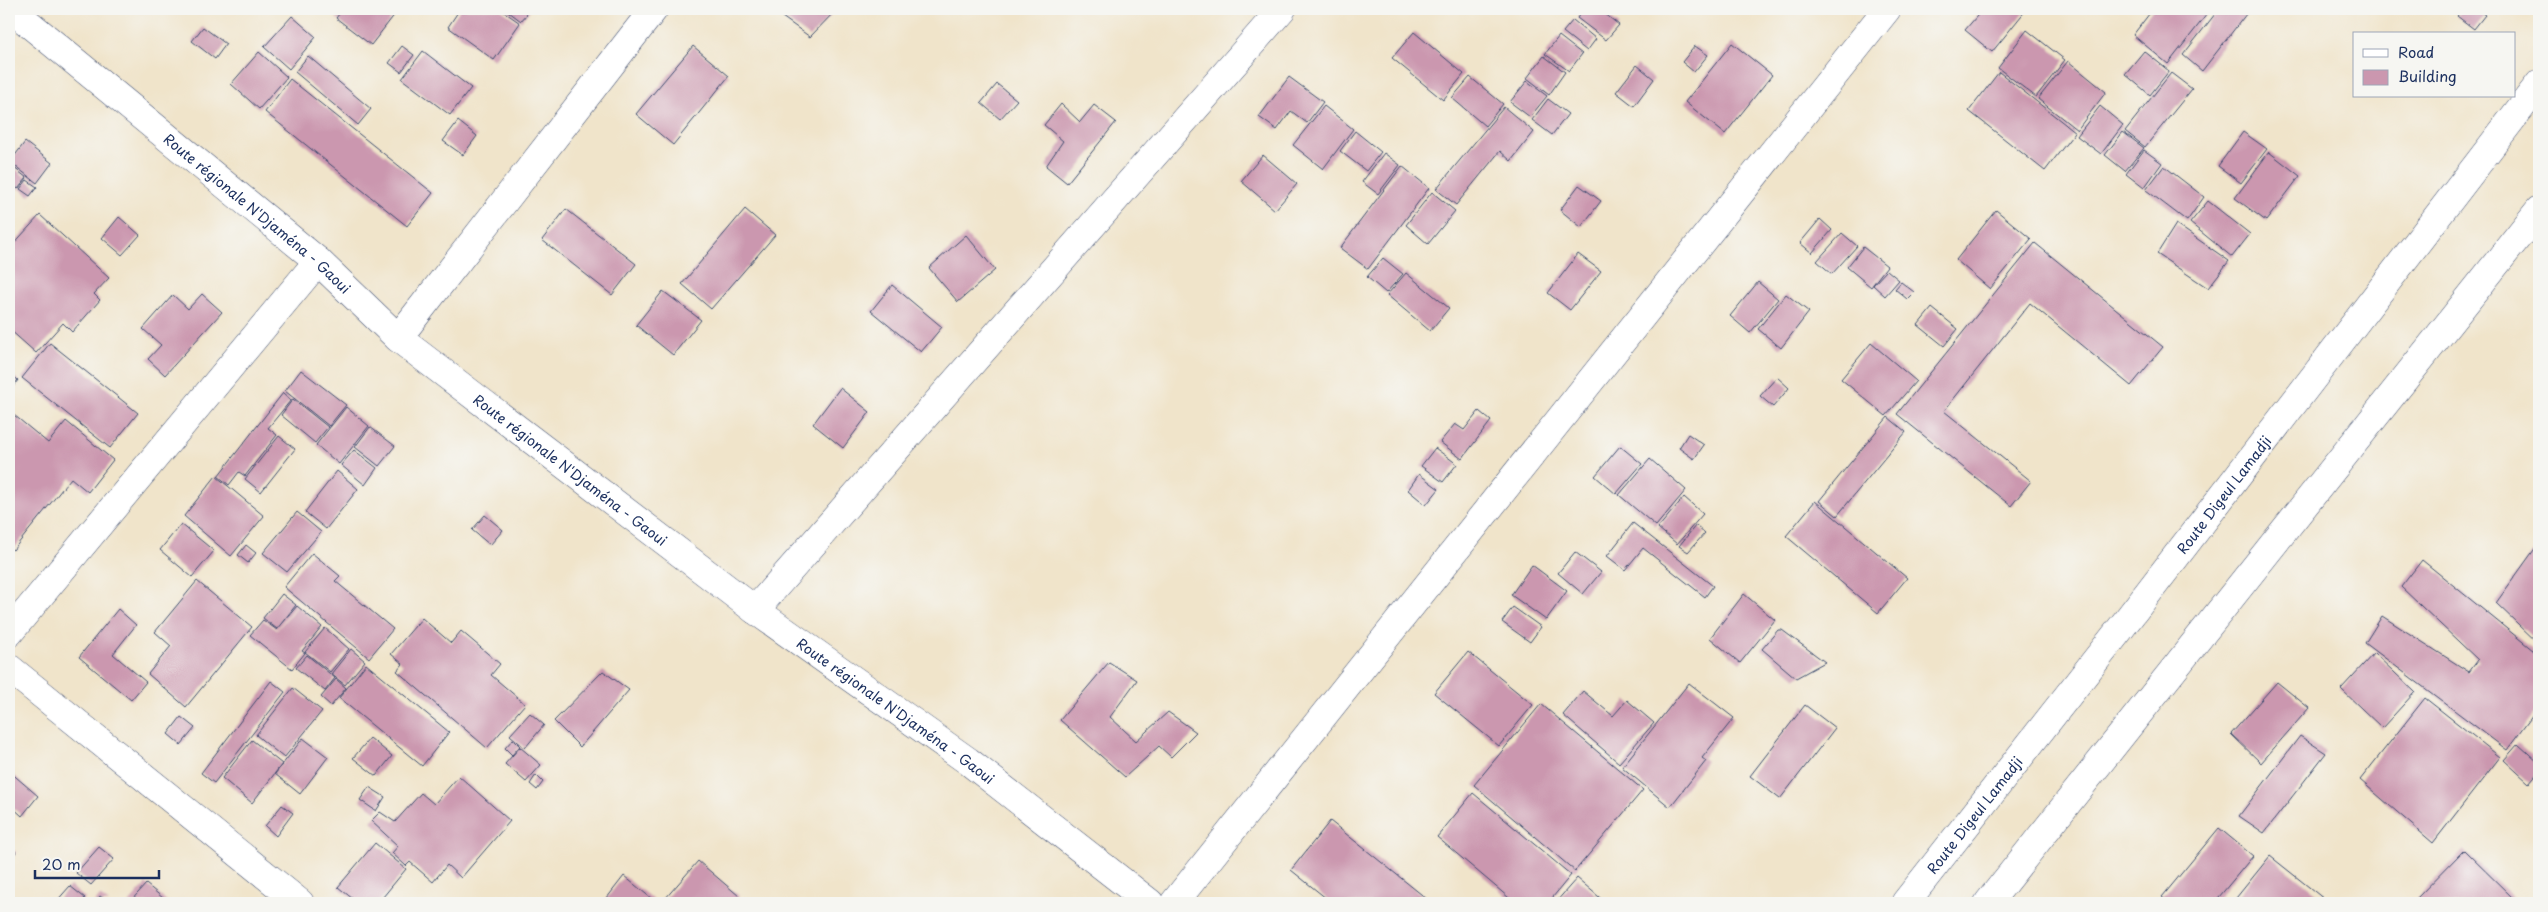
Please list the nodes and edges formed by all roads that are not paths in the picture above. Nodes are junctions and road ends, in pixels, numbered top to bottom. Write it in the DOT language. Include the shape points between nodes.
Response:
graph roads {
  1 [pos="654,9"];
  2 [pos="1282,9"];
  3 [pos="1887,9"];
  4 [pos="15,10"];
  5 [pos="2539,84"];
  6 [pos="2539,210"];
  7 [pos="318,261"];
  8 [pos="398,338"];
  9 [pos="756,610"];
  10 [pos="9,633"];
  11 [pos="9,668"];
  12 [pos="300,903"];
  13 [pos="1150,903"];
  14 [pos="1174,903"];
  15 [pos="1905,903"];
  16 [pos="1988,903"];
  1 -- 8 [label="street"];
  2 -- 9 [label="street"];
  3 -- 14 [label="street"];
  4 -- 7 [label="street, Route régionale N'Djaména - Gaoui"];
  5 -- 15 [label="street, Route Digeul Lamadji"];
  6 -- 16 [label="street"];
  7 -- 8 [label="street, Route régionale N'Djaména - Gaoui"];
  7 -- 10 [label="street"];
  8 -- 9 [label="street, Route régionale N'Djaména - Gaoui"];
  9 -- 13 [label="street, Route régionale N'Djaména - Gaoui" via="968,761"];
  11 -- 12 [label="street"];
}
